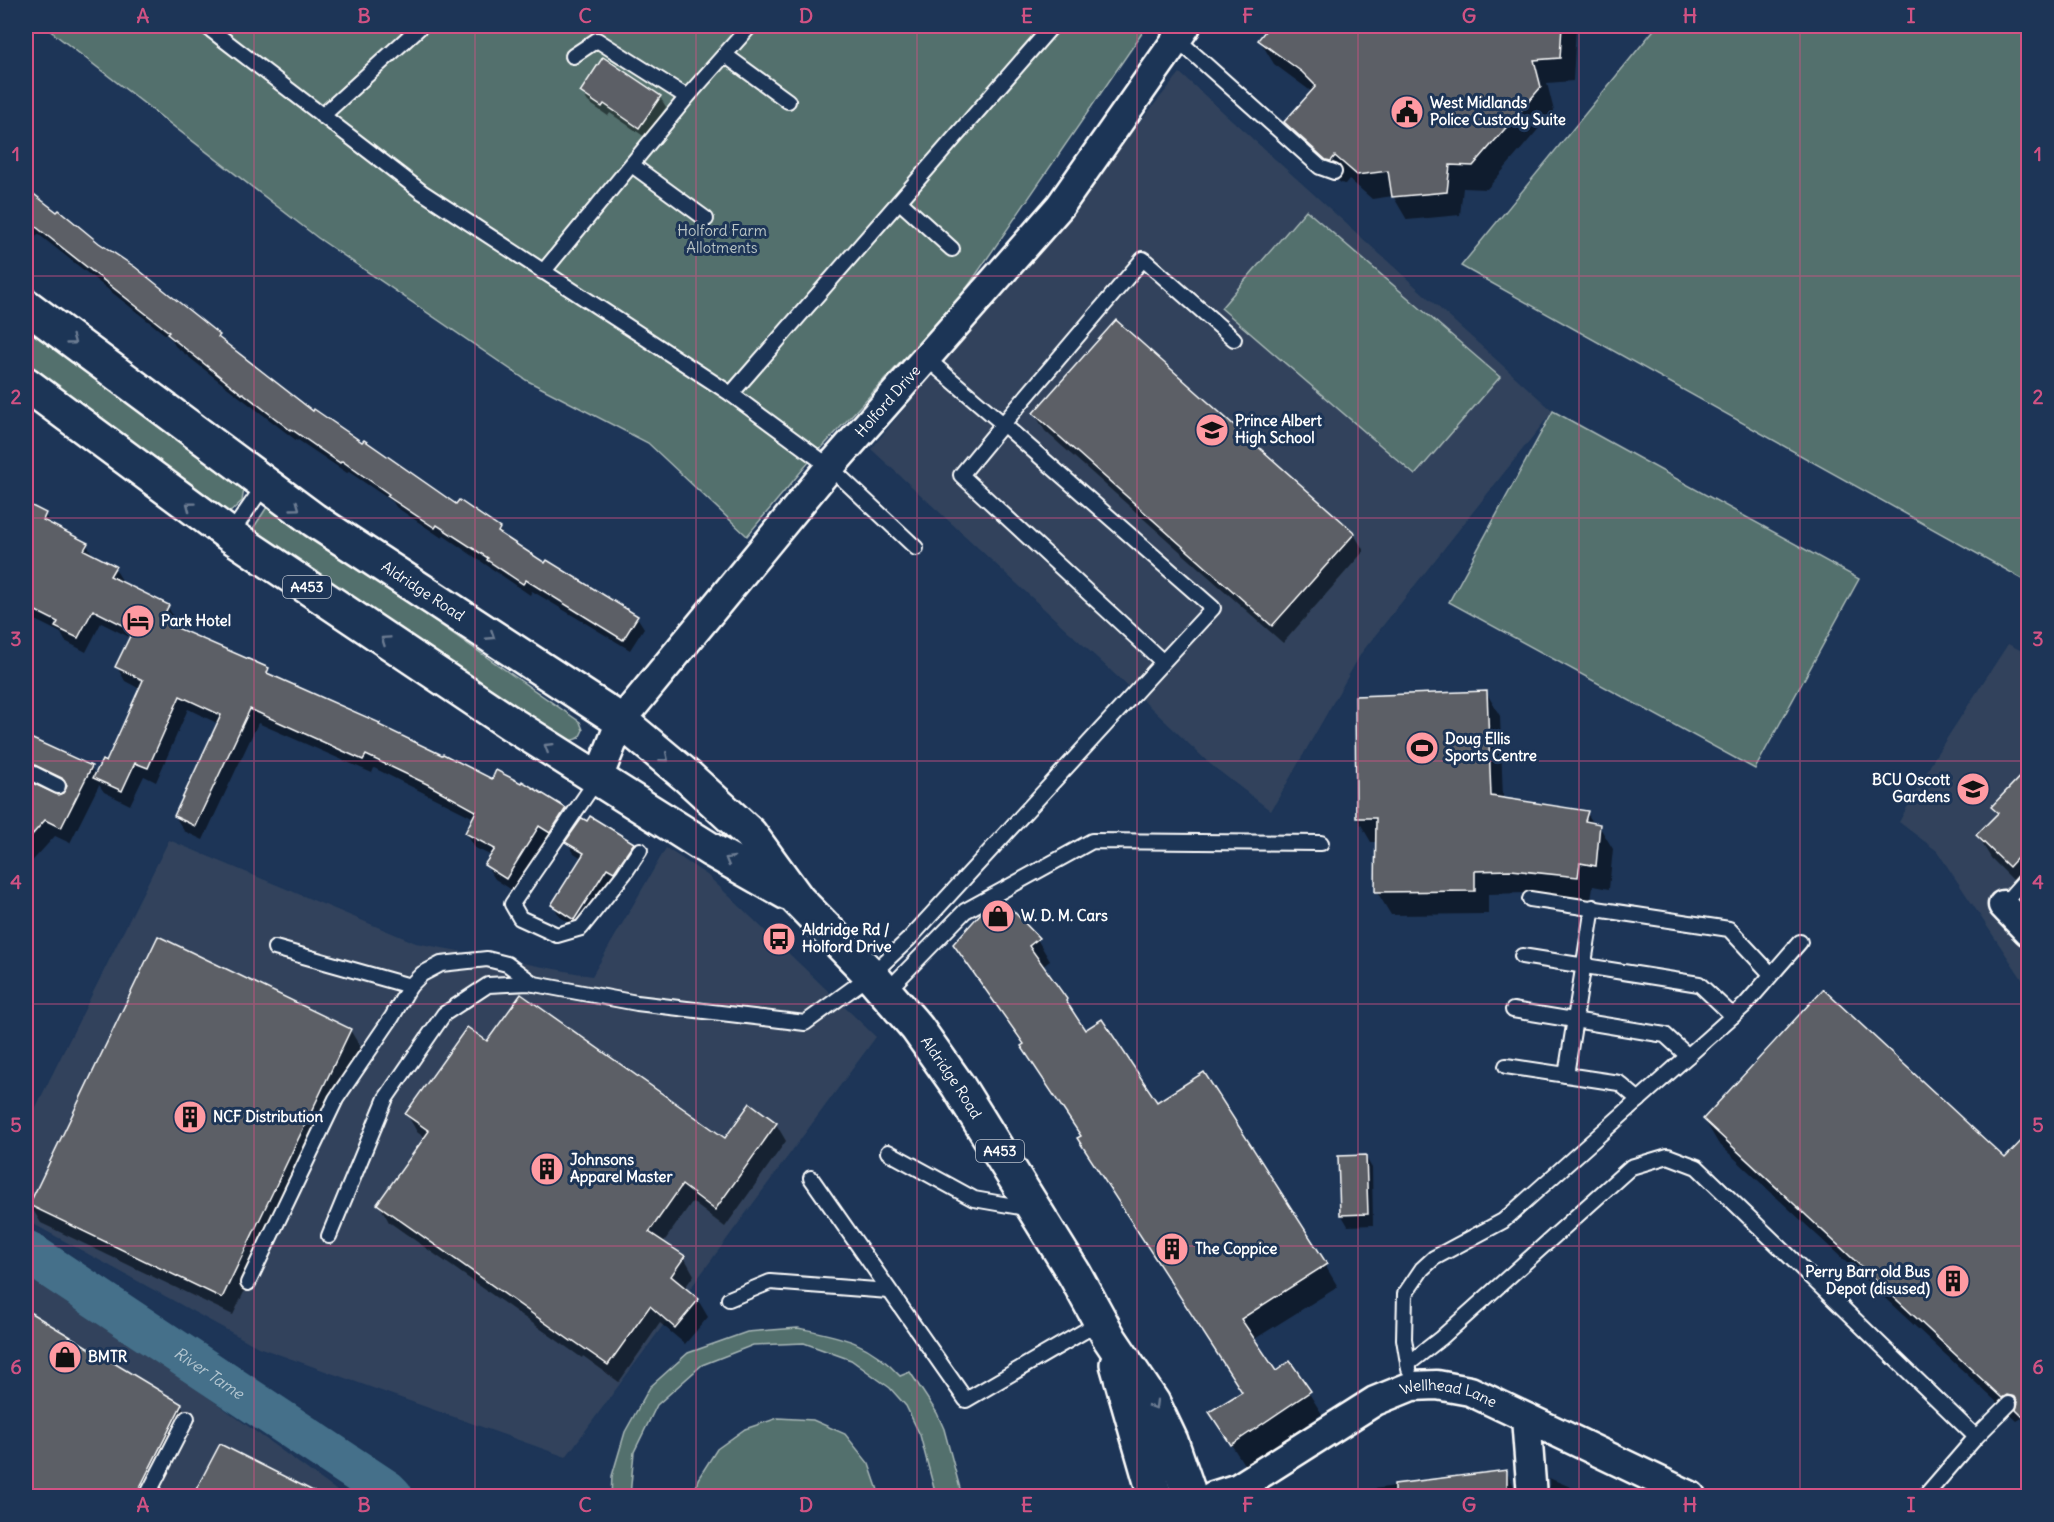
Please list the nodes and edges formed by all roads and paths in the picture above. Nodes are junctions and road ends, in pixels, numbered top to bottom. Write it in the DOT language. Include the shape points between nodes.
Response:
graph roads {
  1 [pos="206,26"];
  2 [pos="421,26"];
  3 [pos="750,26"];
  4 [pos="1052,26"];
  5 [pos="1181,32"];
  6 [pos="725,55"];
  7 [pos="573,56"];
  8 [pos="687,98"];
  9 [pos="788,101"];
  10 [pos="322,116"];
  11 [pos="632,165"];
  12 [pos="1334,172"];
  13 [pos="900,202"];
  14 [pos="706,219"];
  15 [pos="952,249"];
  16 [pos="543,272"];
  17 [pos="26,306"];
  18 [pos="1234,339"];
  19 [pos="926,358"];
  20 [pos="26,384"];
  21 [pos="731,394"];
  22 [pos="1003,424"];
  23 [pos="830,467"];
  24 [pos="265,484"];
  25 [pos="230,535"];
  26 [pos="916,548"];
  27 [pos="1163,662"];
  28 [pos="621,721"];
  29 [pos="26,770"];
  30 [pos="598,778"];
  31 [pos="58,786"];
  32 [pos="1268,844"];
  33 [pos="640,849"];
  34 [pos="2028,878"];
  35 [pos="1530,898"];
  36 [pos="798,900"];
  37 [pos="2003,905"];
  38 [pos="1593,907"];
  39 [pos="2028,931"];
  40 [pos="1800,942"];
  41 [pos="274,948"];
  42 [pos="1522,956"];
  43 [pos="1584,964"];
  44 [pos="1771,974"];
  45 [pos="879,983"];
  46 [pos="534,984"];
  47 [pos="410,986"];
  48 [pos="1513,1010"];
  49 [pos="1732,1016"];
  50 [pos="1575,1021"];
  51 [pos="1688,1056"];
  52 [pos="1506,1066"];
  53 [pos="1566,1075"];
  54 [pos="1639,1100"];
  55 [pos="888,1152"];
  56 [pos="811,1178"];
  57 [pos="1036,1210"];
  58 [pos="329,1236"];
  59 [pos="248,1283"];
  60 [pos="889,1291"];
  61 [pos="729,1299"];
  62 [pos="1105,1330"];
  63 [pos="1410,1375"];
  64 [pos="2009,1404"];
  65 [pos="187,1418"];
  66 [pos="1526,1418"];
  67 [pos="1976,1437"];
  68 [pos="147,1497"];
  69 [pos="1155,1497"];
  70 [pos="1190,1497"];
  71 [pos="1213,1497"];
  72 [pos="1532,1497"];
  73 [pos="1691,1497"];
  74 [pos="1925,1497"];
  1 -- 10 [label="lane"];
  2 -- 10 [label="lane"];
  3 -- 6 [label="lane"];
  4 -- 13 [label="lane"];
  5 -- 12 [label="lane" via="1320,167"];
  5 -- 19 [label="street, Holford Drive" via="1060,206"];
  6 -- 8 [label="lane"];
  6 -- 9 [label="lane"];
  7 -- 8 [label="lane" via="597,40"];
  8 -- 11 [label="lane"];
  10 -- 16 [label="lane" via="422,192"];
  11 -- 14 [label="lane"];
  11 -- 16 [label="lane"];
  13 -- 15 [label="lane"];
  13 -- 21 [label="lane"];
  16 -- 21 [label="lane"];
  17 -- 24 [label="main road, Aldridge Road / A453, one-way"];
  18 -- 22 [label="lane" via="1143,259"];
  19 -- 22 [label="lane"];
  19 -- 23 [label="street, Holford Drive"];
  25 -- 20 [label="main road, Aldridge Road / A453, one-way"];
  21 -- 23 [label="lane"];
  22 -- 27 [label="lane" via="961,475"];
  22 -- 27 [label="lane" via="1213,608"];
  23 -- 26 [label="lane"];
  23 -- 28 [label="street, Holford Drive"];
  24 -- 25 [label="lane"];
  24 -- 28 [label="main road, Aldridge Road / A453, one-way"];
  30 -- 25 [label="main road, Aldridge Road / A453, one-way"];
  27 -- 45 [label="lane" via="931,916"];
  28 -- 30 [label="street, Holford Drive"];
  28 -- 36 [label="main road, Aldridge Road / A453, one-way" via="750,834"];
  29 -- 31 [label="lane"];
  30 -- 33 [label="lane" via="512,903 520,918 557,935 581,928"];
  36 -- 30 [label="main road, Aldridge Road / A453, one-way"];
  32 -- 45 [label="lane" via="1321,843 1092,841 965,911"];
  34 -- 37 [label="lane"];
  35 -- 38 [label="lane"];
  36 -- 45 [label="main road, Aldridge Road / A453"];
  37 -- 39 [label="street"];
  38 -- 43 [label="lane"];
  38 -- 44 [label="lane" via="1729,929"];
  40 -- 44 [label="lane"];
  41 -- 47 [label="lane"];
  42 -- 43 [label="lane"];
  43 -- 49 [label="lane" via="1699,984"];
  43 -- 50 [label="lane"];
  44 -- 49 [label="lane"];
  45 -- 46 [label="lane" via="805,1023 637,1003"];
  45 -- 57 [label="main road, Aldridge Road / A453" via="958,1086"];
  46 -- 47 [label="lane" via="507,964 487,959 441,964"];
  46 -- 58 [label="lane" via="488,985 444,1014 386,1098"];
  47 -- 59 [label="lane" via="336,1099"];
  48 -- 50 [label="lane"];
  49 -- 51 [label="lane"];
  50 -- 51 [label="lane" via="1665,1035"];
  50 -- 53 [label="lane"];
  51 -- 54 [label="lane"];
  52 -- 53 [label="lane"];
  53 -- 54 [label="lane" via="1619,1083"];
  54 -- 63 [label="lane" via="1503,1221 1434,1258 1422,1269 1405,1294 1404,1340"];
  55 -- 57 [label="lane" via="974,1199"];
  56 -- 60 [label="lane"];
  57 -- 62 [label="main road, Aldridge Road / A453"];
  60 -- 61 [label="lane" via="770,1282"];
  60 -- 62 [label="lane" via="966,1400"];
  62 -- 69 [label="main road, Aldridge Road / A453"];
  62 -- 70 [label="main road, Aldridge Road / A453, one-way" via="1154,1402"];
  63 -- 66 [label="street, Wellhead Lane" via="1470,1391"];
  63 -- 67 [label="lane" via="1441,1338 1631,1167 1668,1156 1697,1167"];
  63 -- 71 [label="street, Wellhead Lane" via="1238,1488"];
  64 -- 67 [label="lane"];
  65 -- 68 [label="lane"];
  66 -- 72 [label="street"];
  66 -- 73 [label="street, Wellhead Lane"];
  67 -- 74 [label="lane"];
}
